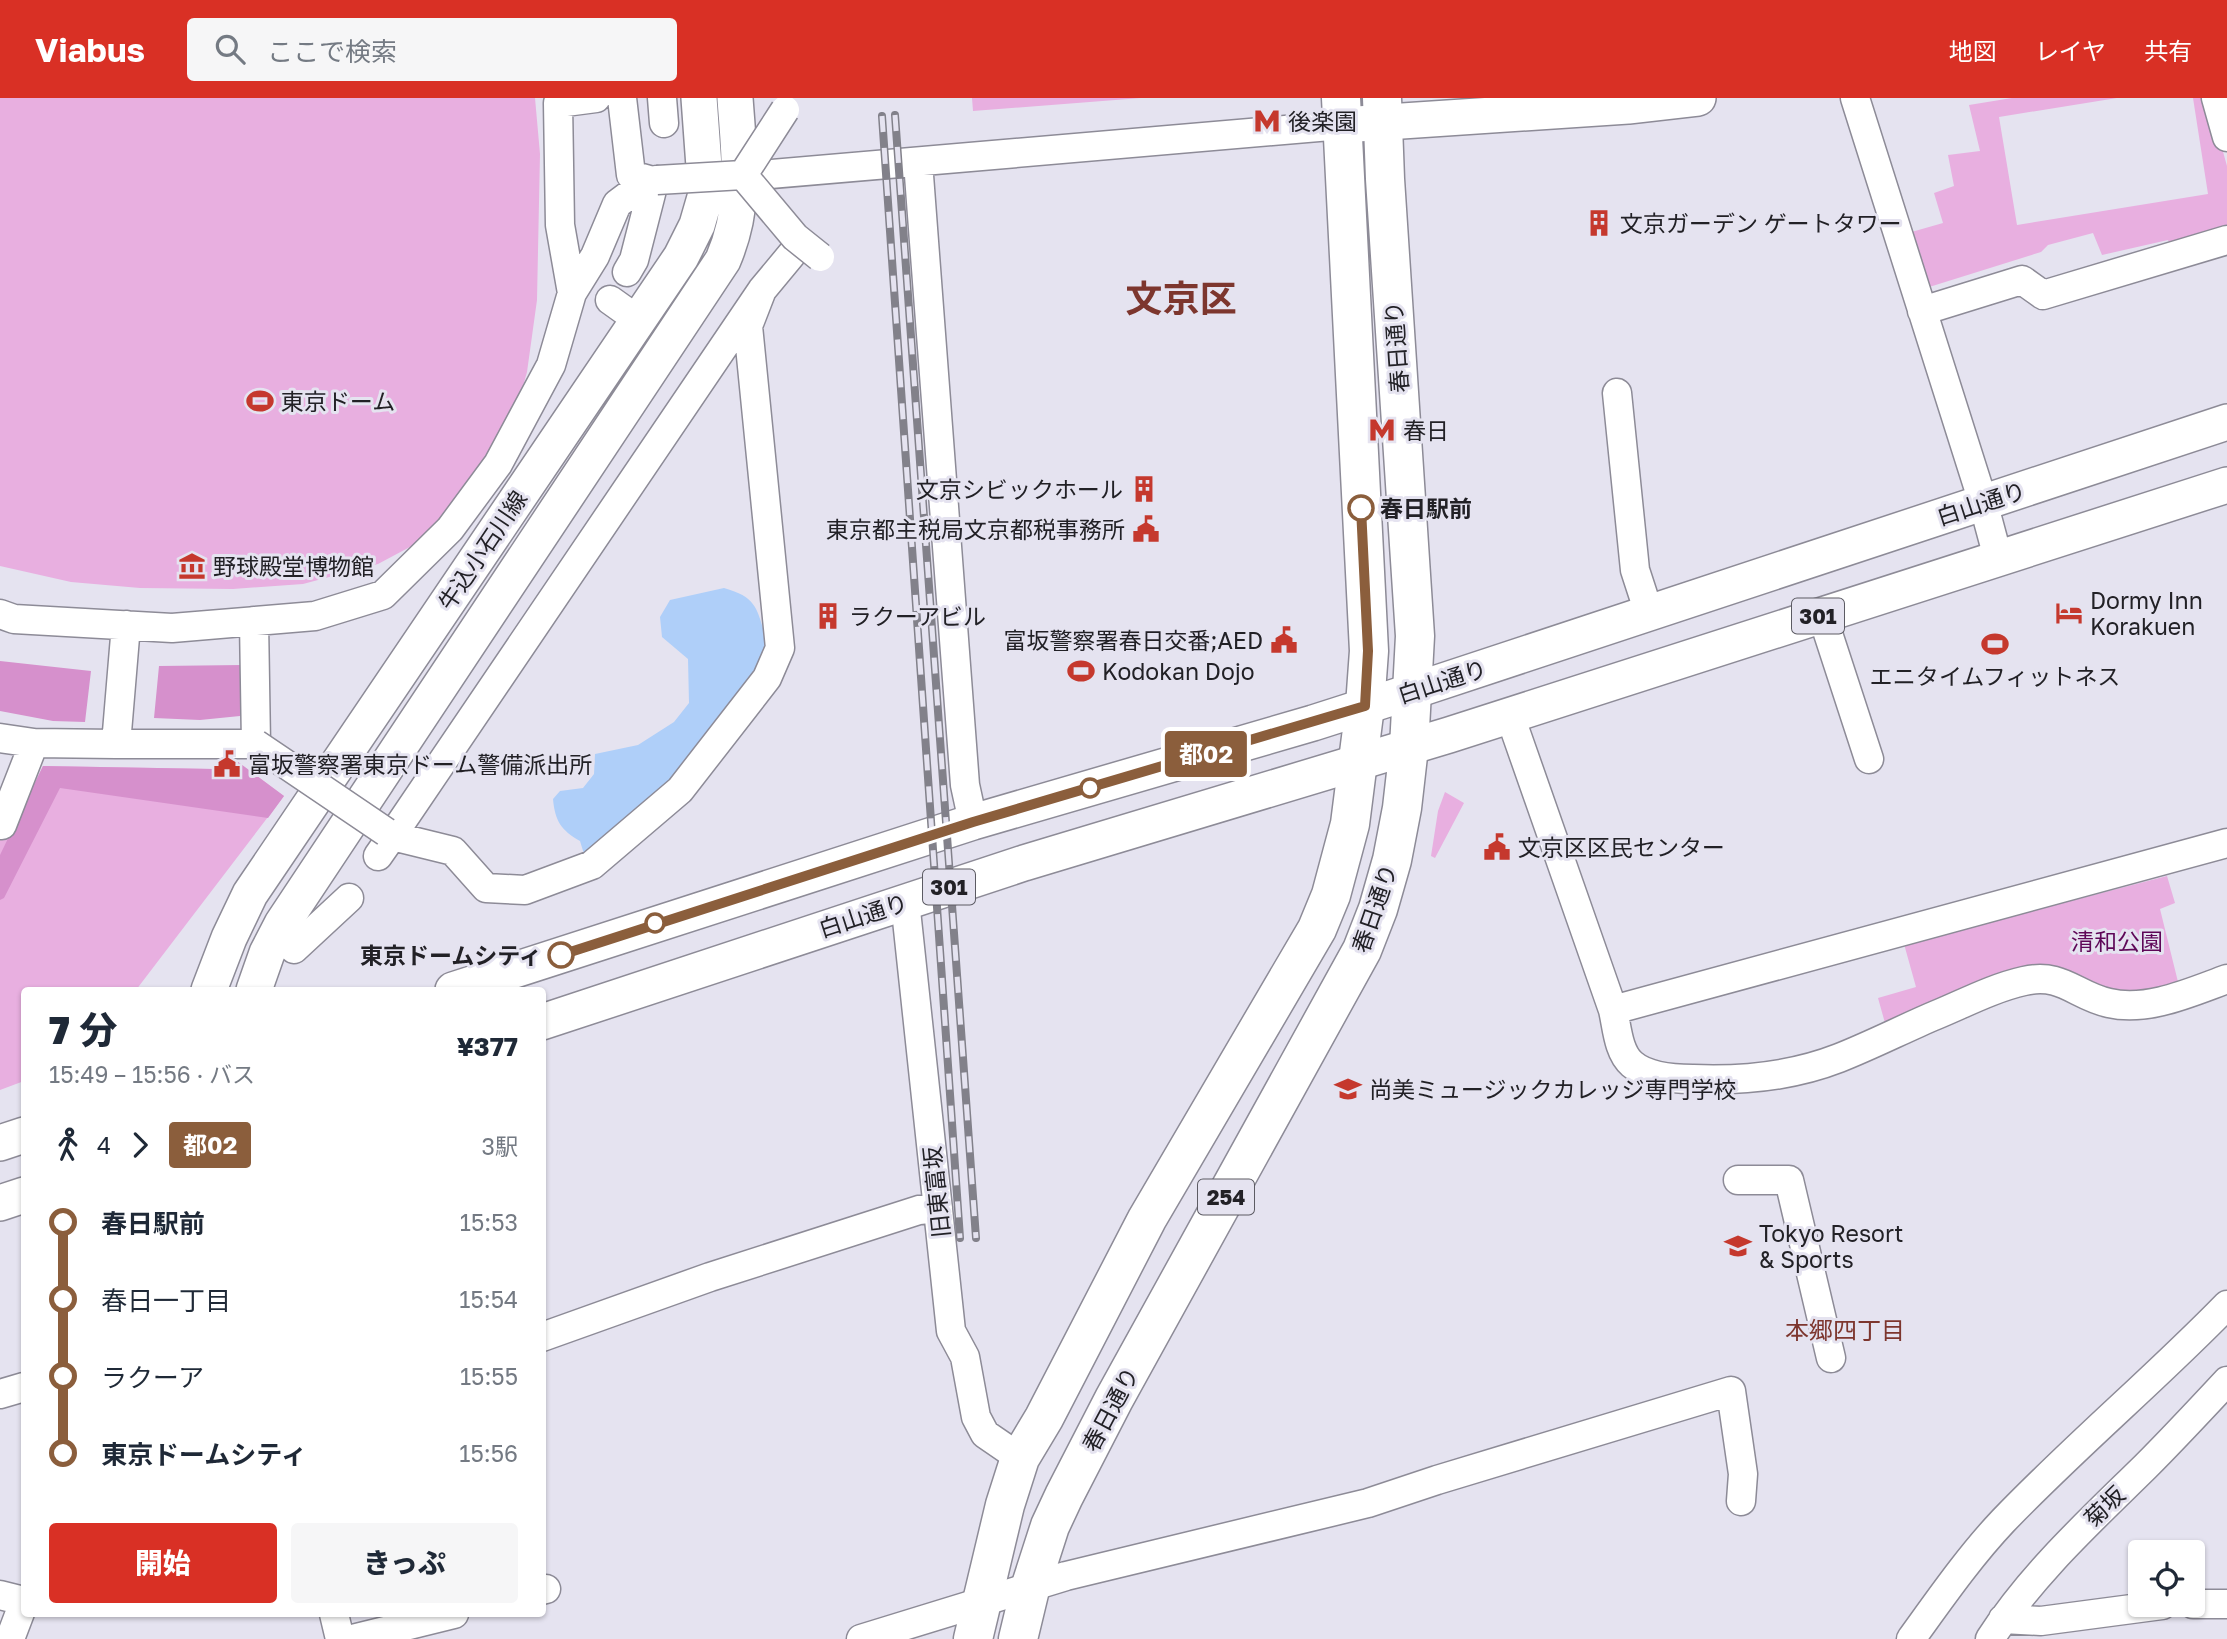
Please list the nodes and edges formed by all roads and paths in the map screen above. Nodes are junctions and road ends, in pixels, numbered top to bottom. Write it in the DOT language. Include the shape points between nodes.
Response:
graph roads {
  1 [pos="596,98"];
  2 [pos="622,98"];
  3 [pos="699,98"];
  4 [pos="735,98"];
  5 [pos="1698,98"];
  6 [pos="1854,98"];
  7 [pos="2216,98"];
  8 [pos="785,110"];
  9 [pos="1382,110"];
  10 [pos="1342,111"];
  11 [pos="2227,137"];
  12 [pos="918,162"];
  13 [pos="730,177"];
  14 [pos="2227,240"];
  15 [pos="595,256"];
  16 [pos="762,290"];
  17 [pos="572,293"];
  18 [pos="1922,311"];
  19 [pos="1617,393"];
  20 [pos="2227,422"];
  21 [pos="2227,485"];
  22 [pos="1983,502"];
  23 [pos="1998,558"];
  24 [pos="1649,613"];
  25 [pos="0,614"];
  26 [pos="1822,615"];
  27 [pos="254,621"];
  28 [pos="126,625"];
  29 [pos="1413,691"];
  30 [pos="1365,706"];
  31 [pos="1510,716"];
  32 [pos="0,738"];
  33 [pos="34,743"];
  34 [pos="116,744"];
  35 [pos="256,744"];
  36 [pos="1409,747"];
  37 [pos="1869,759"];
  38 [pos="1359,763"];
  39 [pos="973,822"];
  40 [pos="0,825"];
  41 [pos="386,841"];
  42 [pos="2227,843"];
  43 [pos="349,898"];
  44 [pos="905,901"];
  45 [pos="294,949"];
  46 [pos="2227,979"];
  47 [pos="210,987"];
  48 [pos="255,987"];
  49 [pos="462,987"];
  50 [pos="1613,1010"];
  51 [pos="546,1021"];
  52 [pos="21,1136"];
  53 [pos="0,1143"];
  54 [pos="1738,1180"];
  55 [pos="21,1196"];
  56 [pos="0,1203"];
  57 [pos="938,1208"];
  58 [pos="2227,1305"];
  59 [pos="546,1336"];
  60 [pos="1831,1358"];
  61 [pos="2227,1381"];
  62 [pos="21,1388"];
  63 [pos="0,1394"];
  64 [pos="1020,1458"];
  65 [pos="1741,1501"];
  66 [pos="1031,1586"];
  67 [pos="0,1595"];
  68 [pos="21,1600"];
  69 [pos="981,1600"];
  70 [pos="2205,1604"];
  71 [pos="2227,1604"];
  72 [pos="21,1609"];
  73 [pos="2128,1609"];
  74 [pos="335,1617"];
  75 [pos="442,1617"];
  76 [pos="1996,1629"];
  77 [pos="10,1639"];
  78 [pos="340,1639"];
  79 [pos="352,1639"];
  80 [pos="861,1639"];
  81 [pos="973,1639"];
  82 [pos="1018,1639"];
  83 [pos="1911,1639"];
  1 -- 17 [label="street" via="558,103 560,225"];
  2 -- 15 [label="street" via="631,175 649,180 617,204"];
  3 -- 13 [label="main road, 牛込小石川線"];
  4 -- 13 [label="main road, 牛込小石川線"];
  5 -- 9 [label="main road" via="1628,106"];
  6 -- 18 [label="street"];
  7 -- 11 [label="street"];
  8 -- 13 [label="street, bridge"];
  9 -- 10 [label="main road"];
  9 -- 29 [label="highway, 春日通り / 254" via="1414,609"];
  10 -- 12 [label="street"];
  10 -- 30 [label="highway, 春日通り / 254" via="1368,651"];
  12 -- 13 [label="street"];
  12 -- 39 [label="street" via="965,785"];
  13 -- 15 [label="street, bridge" via="657,180 621,290"];
  13 -- 16 [label="street, bridge" via="811,250"];
  13 -- 47 [label="main road, 牛込小石川線" via="703,211 681,257 250,894"];
  13 -- 48 [label="main road, 牛込小石川線" via="737,220 723,260 282,925"];
  14 -- 18 [label="street" via="2043,295 2022,280"];
  15 -- 17 [label="street"];
  16 -- 41 [label="street"];
  16 -- 41 [label="street" via="748,326 780,648 767,678 680,790 592,865 525,890 486,888 453,851"];
  17 -- 27 [label="street" via="551,365 498,464 450,529 383,595 315,616"];
  18 -- 22 [label="street"];
  19 -- 24 [label="street" via="1635,570"];
  20 -- 22 [label="main road, 白山通り / 301"];
  21 -- 23 [label="main road, 白山通り / 301"];
  22 -- 23 [label="street"];
  22 -- 24 [label="main road, 白山通り / 301"];
  23 -- 26 [label="main road, 白山通り / 301"];
  24 -- 29 [label="main road, 白山通り / 301"];
  25 -- 28 [label="street" via="14,619"];
  26 -- 31 [label="main road, 白山通り / 301"];
  26 -- 37 [label="street"];
  27 -- 28 [label="street" via="172,628"];
  27 -- 35 [label="street"];
  28 -- 34 [label="street"];
  29 -- 30 [label="main road, 白山通り / 301"];
  29 -- 36 [label="highway, 春日通り / 254"];
  30 -- 38 [label="highway, 春日通り / 254"];
  30 -- 39 [label="main road, 白山通り / 301"];
  31 -- 36 [label="main road, 白山通り / 301"];
  31 -- 50 [label="street"];
  32 -- 33 [label="street"];
  33 -- 34 [label="street"];
  33 -- 40 [label="street"];
  34 -- 35 [label="street"];
  35 -- 41 [label="street, bridge"];
  36 -- 38 [label="main road, 白山通り / 301"];
  36 -- 66 [label="highway, 春日通り / 254" via="1392,860 1362,950 1108,1410 1050,1526"];
  38 -- 44 [label="main road, 白山通り / 301"];
  38 -- 64 [label="highway, 春日通り / 254" via="1343,857 1317,929 1147,1219"];
  39 -- 49 [label="main road, 白山通り / 301"];
  42 -- 50 [label="street"];
  43 -- 45 [label="street"];
  44 -- 51 [label="main road, 白山通り / 301"];
  44 -- 57 [label="street, 旧東富坂"];
  46 -- 50 [label="street" via="2168,999 2120,1005 2097,1000 2053,978 2026,980 1995,989 1837,1059 1779,1075 1720,1080 1679,1079 1632,1065 1623,1053"];
  52 -- 53 [label="main road"];
  54 -- 60 [label="street" via="1789,1180"];
  55 -- 56 [label="main road"];
  57 -- 59 [label="street" via="919,1210 710,1277"];
  57 -- 64 [label="street, 旧東富坂" via="951,1331 965,1357 976,1417 985,1434"];
  58 -- 83 [label="street" via="2002,1522"];
  61 -- 76 [label="street, 菊坂" via="2071,1539"];
  62 -- 63 [label="street"];
  64 -- 69 [label="highway, 春日通り / 254"];
  65 -- 66 [label="street" via="1743,1474 1731,1391 1368,1503"];
  66 -- 69 [label="street"];
  66 -- 82 [label="highway, 春日通り / 254"];
  67 -- 68 [label="street"];
  69 -- 80 [label="street"];
  69 -- 81 [label="highway, 春日通り / 254"];
  70 -- 71 [label="street"];
  72 -- 77 [label="street"];
  73 -- 76 [label="street"];
  74 -- 78 [label="street"];
  75 -- 79 [label="street"];
}
